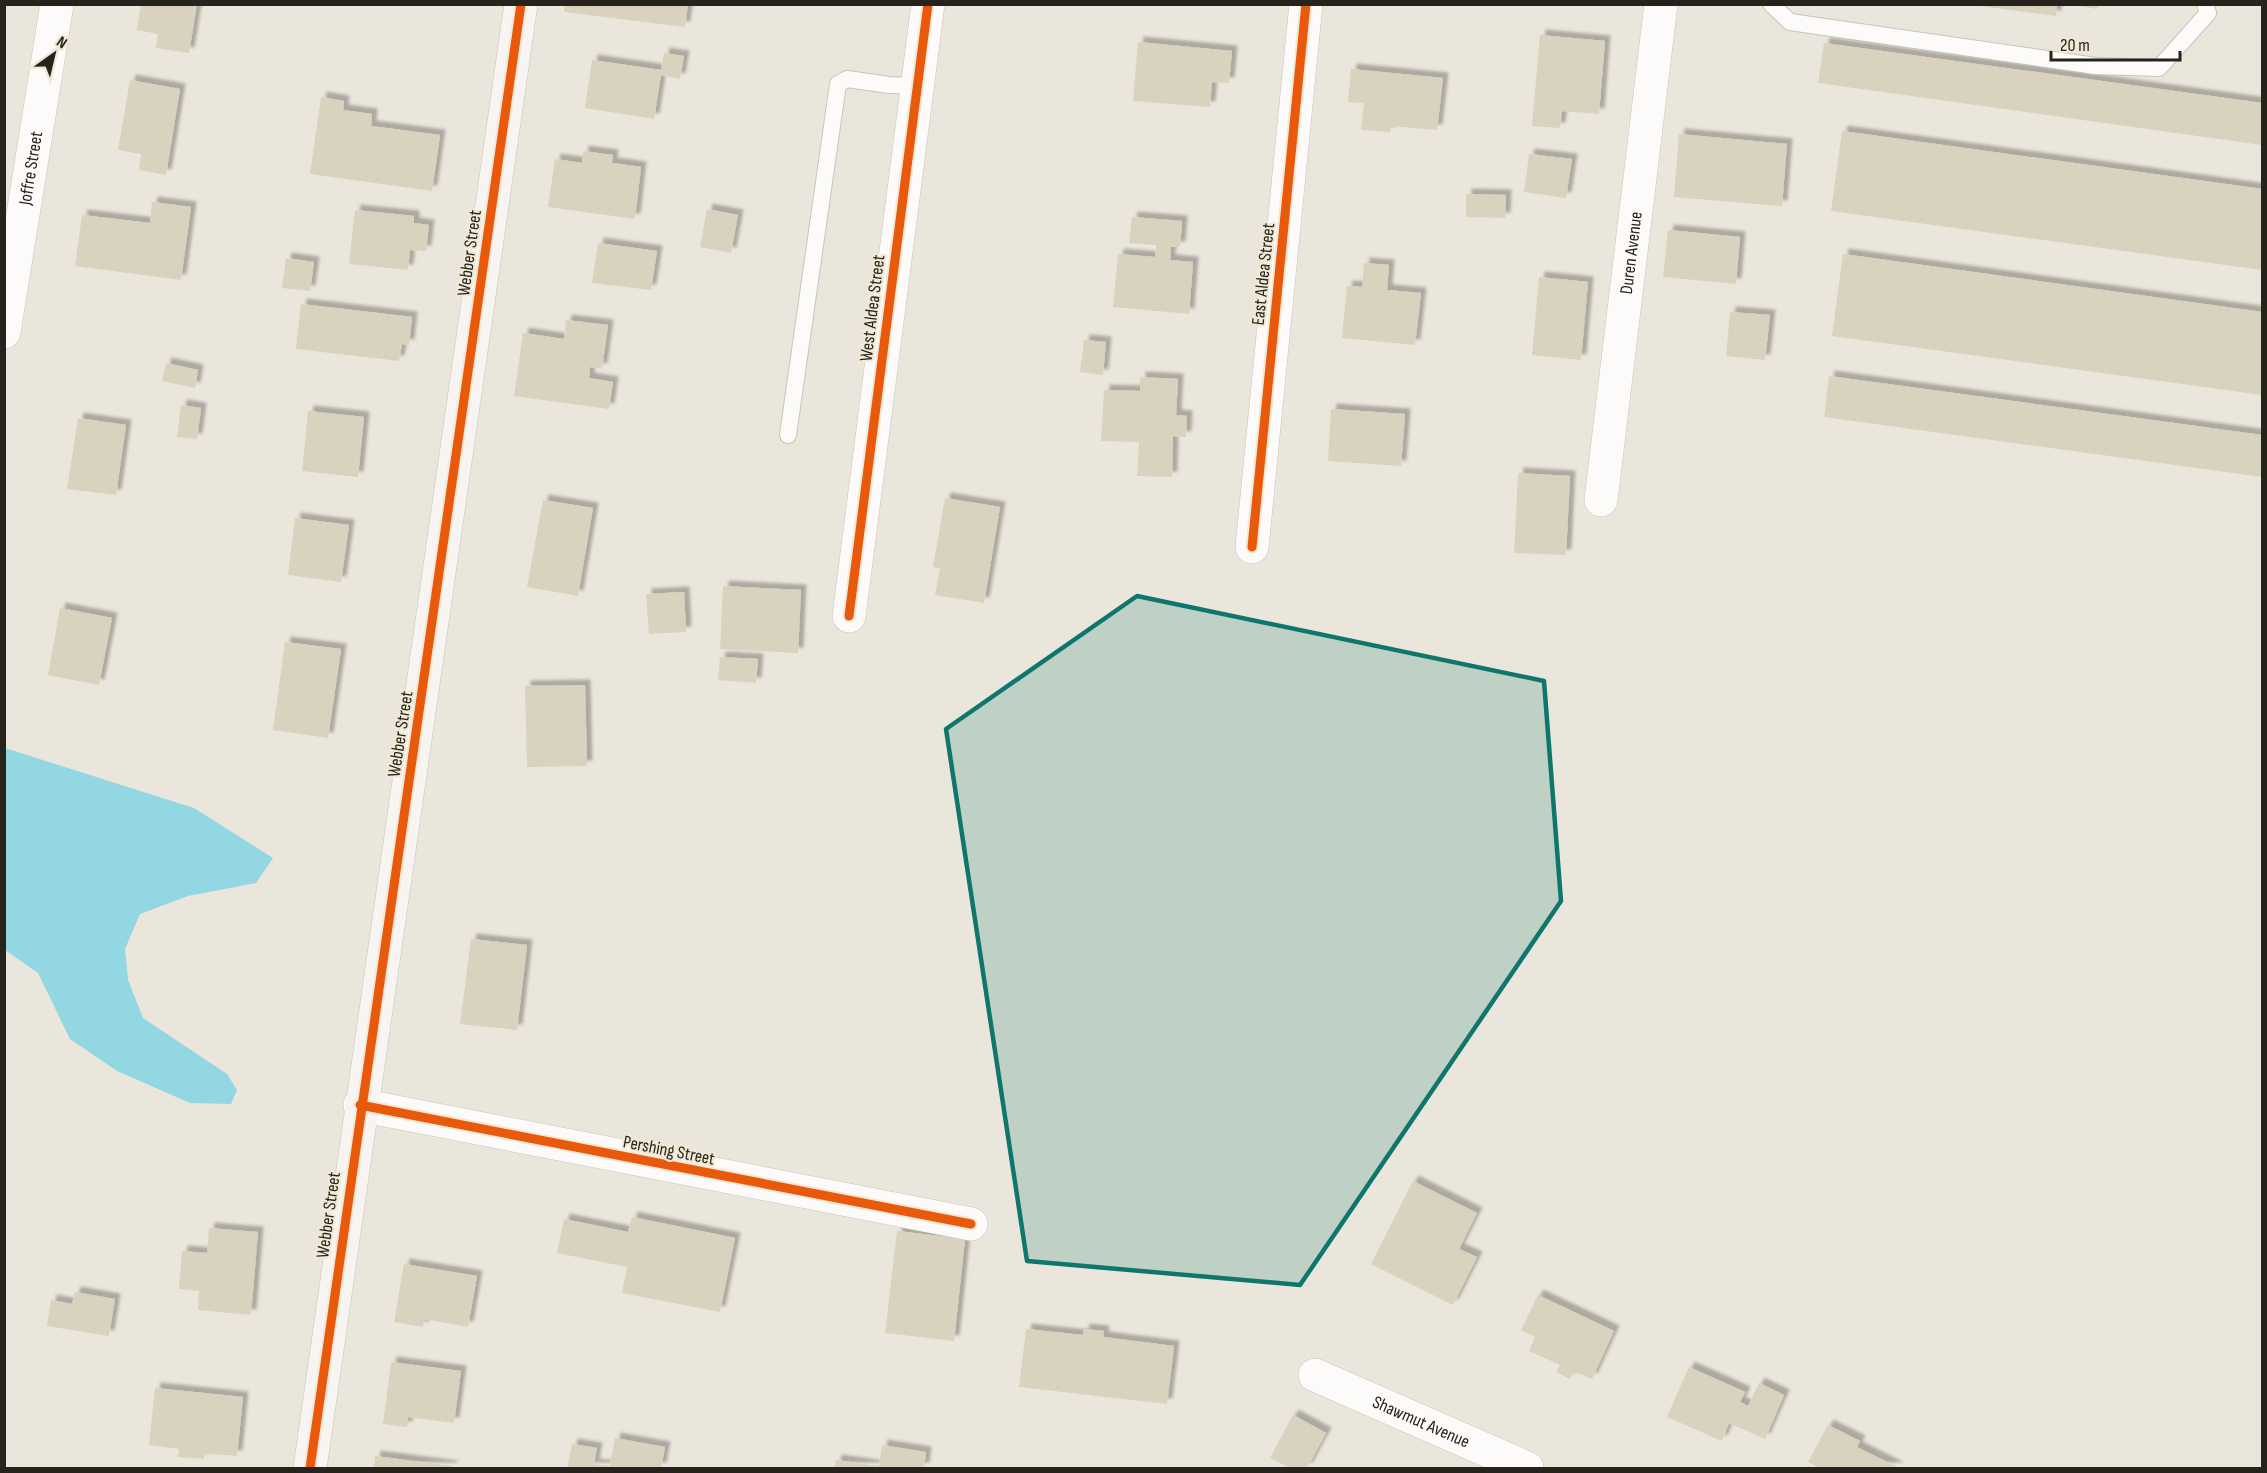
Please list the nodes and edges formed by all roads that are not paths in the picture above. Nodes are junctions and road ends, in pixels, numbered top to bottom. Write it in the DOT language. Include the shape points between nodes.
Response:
graph roads {
  1 [pos="57,4"];
  2 [pos="521,4"];
  3 [pos="928,4"];
  4 [pos="1306,4"];
  5 [pos="1661,4"];
  6 [pos="1770,4"];
  7 [pos="2205,4"];
  8 [pos="917,86"];
  9 [pos="4,332"];
  10 [pos="788,435"];
  11 [pos="1600,500"];
  12 [pos="1252,547"];
  13 [pos="849,616"];
  14 [pos="360,1105"];
  15 [pos="971,1224"];
  16 [pos="1315,1375"];
  17 [pos="1487,1460"];
  18 [pos="310,1468"];
  19 [pos="1527,1468"];
  1 -- 9 [label="street, Joffre Street"];
  2 -- 14 [label="street, Webber Street"];
  3 -- 8 [label="street, West Aldea Street"];
  4 -- 12 [label="street, East Aldea Street"];
  5 -- 11 [label="street, Duren Avenue"];
  6 -- 7 [label="lane" via="1790,22 2096,66 2159,68 2208,13"];
  8 -- 10 [label="lane" via="847,79 838,84"];
  8 -- 13 [label="street, West Aldea Street"];
  14 -- 15 [label="street, Pershing Street"];
  14 -- 18 [label="street, Webber Street"];
  16 -- 17 [label="street, Shawmut Avenue"];
  17 -- 19 [label="street, Shawmut Avenue"];
}
